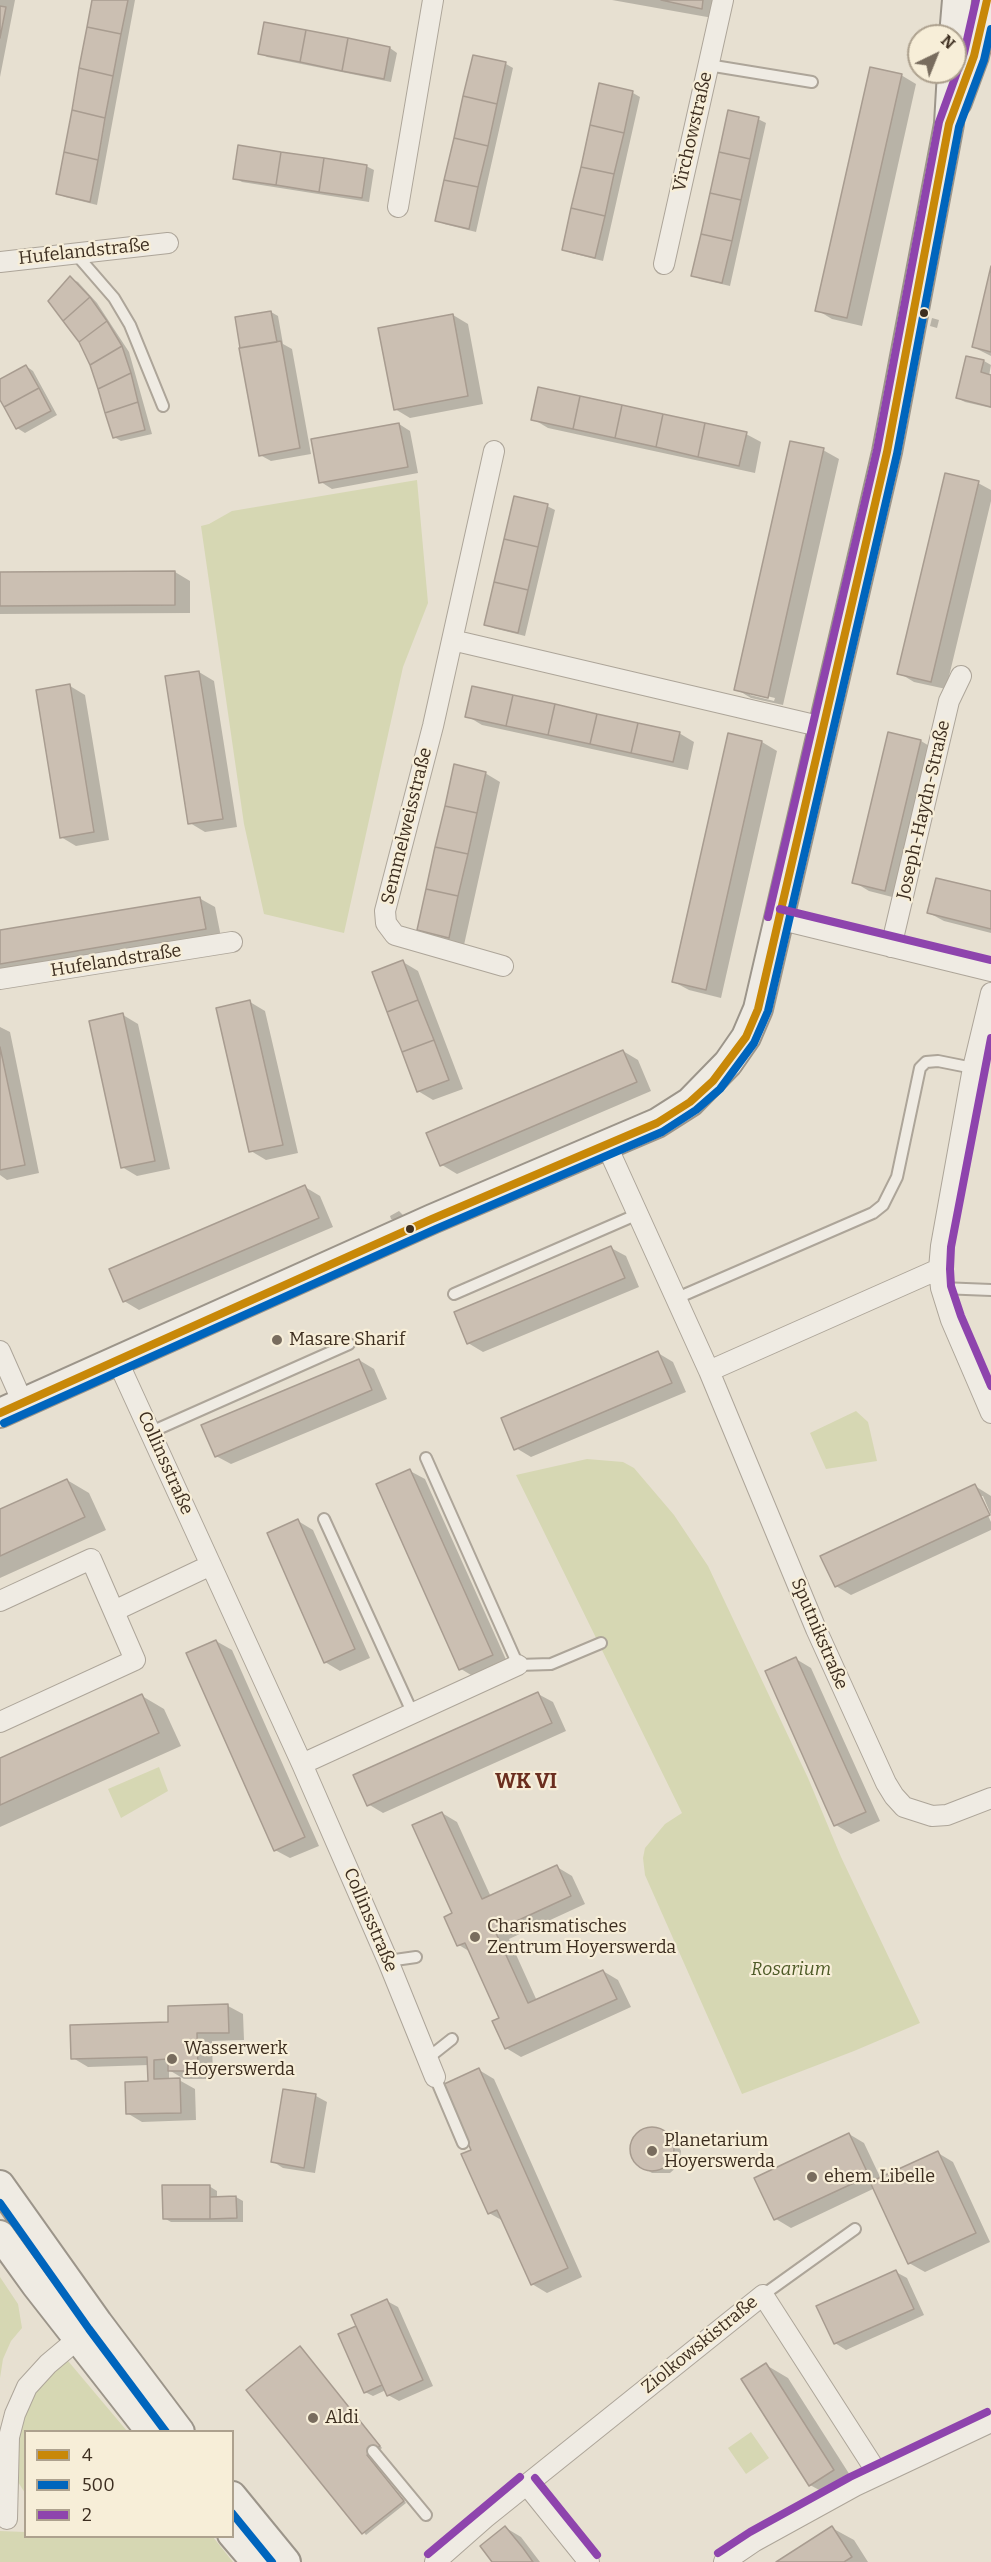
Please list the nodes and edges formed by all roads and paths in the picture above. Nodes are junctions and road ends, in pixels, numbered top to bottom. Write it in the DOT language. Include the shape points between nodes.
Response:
graph roads {
  1 [pos="433,0"];
  2 [pos="723,0"];
  3 [pos="957,0"];
  4 [pos="987,0"];
  5 [pos="955,24"];
  6 [pos="708,65"];
  7 [pos="812,82"];
  8 [pos="951,84"];
  9 [pos="949,123"];
  10 [pos="398,207"];
  11 [pos="168,243"];
  12 [pos="75,253"];
  13 [pos="0,262"];
  14 [pos="664,264"];
  15 [pos="163,406"];
  16 [pos="494,451"];
  17 [pos="452,640"];
  18 [pos="961,676"];
  19 [pos="823,728"];
  20 [pos="778,919"];
  21 [pos="232,942"];
  22 [pos="891,947"];
  23 [pos="503,966"];
  24 [pos="991,971"];
  25 [pos="0,979"];
  26 [pos="991,993"];
  27 [pos="973,1068"];
  28 [pos="606,1144"];
  29 [pos="638,1214"];
  30 [pos="940,1279"];
  31 [pos="991,1290"];
  32 [pos="454,1294"];
  33 [pos="676,1298"];
  34 [pos="350,1344"];
  35 [pos="0,1351"];
  36 [pos="118,1362"];
  37 [pos="709,1371"];
  38 [pos="11,1408"];
  39 [pos="991,1413"];
  40 [pos="151,1432"];
  41 [pos="426,1458"];
  42 [pos="324,1519"];
  43 [pos="211,1565"];
  44 [pos="0,1601"];
  45 [pos="114,1611"];
  46 [pos="601,1643"];
  47 [pos="518,1665"];
  48 [pos="413,1714"];
  49 [pos="0,1722"];
  50 [pos="302,1764"];
  51 [pos="991,1798"];
  52 [pos="416,1957"];
  53 [pos="388,1961"];
  54 [pos="452,2039"];
  55 [pos="428,2058"];
  56 [pos="435,2077"];
  57 [pos="464,2143"];
  58 [pos="0,2185"];
  59 [pos="855,2229"];
  60 [pos="0,2235"];
  61 [pos="763,2295"];
  62 [pos="88,2331"];
  63 [pos="991,2422"];
  64 [pos="150,2430"];
  65 [pos="178,2430"];
  66 [pos="374,2451"];
  67 [pos="878,2474"];
  68 [pos="527,2484"];
  69 [pos="234,2498"];
  70 [pos="426,2515"];
  71 [pos="7,2519"];
  72 [pos="234,2536"];
  73 [pos="256,2562"];
  74 [pos="286,2562"];
  75 [pos="435,2562"];
  76 [pos="589,2562"];
  77 [pos="724,2562"];
  1 -- 10 [label="street"];
  2 -- 6 [label="street, Virchowstraße"];
  3 -- 5 [label="street"];
  4 -- 9 [label="street" via="974,56"];
  6 -- 7 [label="lane"];
  6 -- 14 [label="street, Virchowstraße"];
  8 -- 9 [label="street"];
  9 -- 19 [label="street" via="887,452"];
  11 -- 12 [label="street, Hufelandstraße"];
  12 -- 13 [label="street, Hufelandstraße"];
  12 -- 15 [label="lane" via="125,316"];
  16 -- 17 [label="street, Semmelweisstraße"];
  17 -- 19 [label="street"];
  17 -- 23 [label="street, Semmelweisstraße" via="385,911 386,923 395,935"];
  18 -- 22 [label="street, Joseph-Haydn-Straße" via="949,701"];
  19 -- 20 [label="street"];
  20 -- 22 [label="street"];
  20 -- 28 [label="street" via="758,1009 746,1037 728,1063 690,1102 657,1123"];
  21 -- 25 [label="street, Hufelandstraße"];
  22 -- 24 [label="street"];
  26 -- 27 [label="street"];
  27 -- 30 [label="street" via="941,1246"];
  27 -- 33 [label="lane" via="938,1061 926,1062 920,1068 897,1177 883,1204 873,1213"];
  28 -- 29 [label="street, Sputnikstraße"];
  28 -- 36 [label="street"];
  29 -- 32 [label="lane"];
  29 -- 33 [label="street, Sputnikstraße"];
  30 -- 31 [label="lane"];
  30 -- 37 [label="street"];
  30 -- 39 [label="street" via="951,1320"];
  33 -- 37 [label="street, Sputnikstraße"];
  34 -- 40 [label="lane"];
  35 -- 38 [label="street"];
  36 -- 38 [label="street"];
  36 -- 40 [label="street, Collinsstraße"];
  37 -- 51 [label="street, Sputnikstraße" via="816,1629 894,1796 904,1807 932,1816 947,1815"];
  40 -- 43 [label="street, Collinsstraße"];
  41 -- 47 [label="lane"];
  42 -- 48 [label="lane"];
  43 -- 45 [label="street"];
  43 -- 50 [label="street, Collinsstraße"];
  44 -- 45 [label="street" via="91,1559"];
  45 -- 49 [label="street" via="135,1660"];
  46 -- 47 [label="lane" via="551,1664"];
  47 -- 48 [label="street"];
  48 -- 50 [label="street"];
  50 -- 53 [label="street, Collinsstraße"];
  52 -- 53 [label="lane"];
  53 -- 55 [label="street, Collinsstraße"];
  54 -- 55 [label="lane"];
  55 -- 56 [label="street, Collinsstraße"];
  56 -- 57 [label="lane"];
  58 -- 62 [label="street"];
  59 -- 61 [label="lane"];
  60 -- 62 [label="street" via="36,2285"];
  61 -- 67 [label="street, Ziolkowskistraße"];
  61 -- 68 [label="street, Ziolkowskistraße"];
  62 -- 64 [label="street"];
  62 -- 65 [label="street"];
  62 -- 71 [label="street" via="27,2387 15,2414 9,2437"];
  63 -- 67 [label="street"];
  66 -- 70 [label="lane"];
  67 -- 77 [label="street"];
  68 -- 75 [label="street, Ziolkowskistraße"];
  68 -- 76 [label="street"];
  69 -- 74 [label="street"];
  72 -- 73 [label="street"];
}
